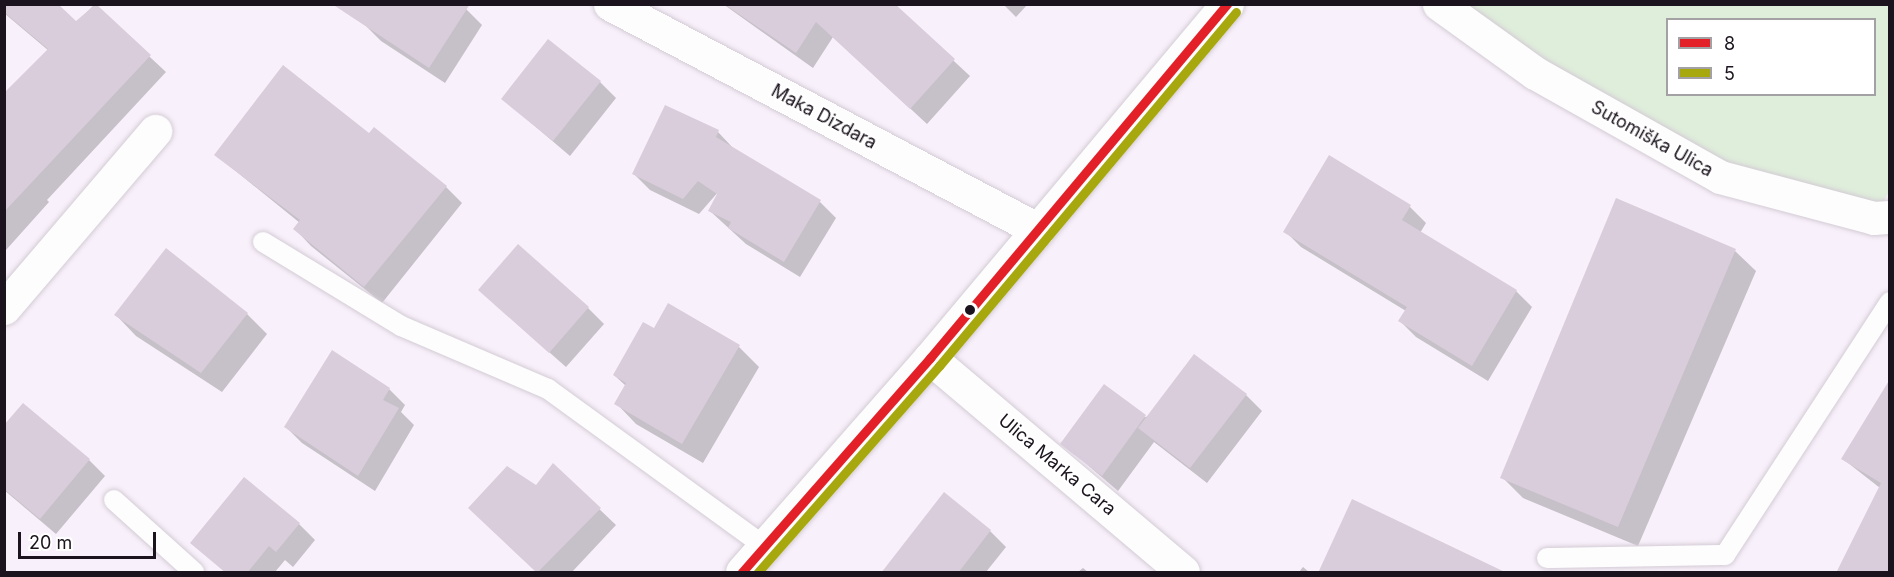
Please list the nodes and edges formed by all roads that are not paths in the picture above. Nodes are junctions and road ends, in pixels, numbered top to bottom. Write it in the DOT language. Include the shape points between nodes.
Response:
graph roads {
  1 [pos="610,4"];
  2 [pos="1227,4"];
  3 [pos="1439,4"];
  4 [pos="155,131"];
  5 [pos="1890,217"];
  6 [pos="1038,230"];
  7 [pos="263,242"];
  8 [pos="1890,302"];
  9 [pos="4,308"];
  10 [pos="930,358"];
  11 [pos="114,500"];
  12 [pos="765,546"];
  13 [pos="1547,558"];
  14 [pos="194,573"];
  15 [pos="742,573"];
  16 [pos="1183,573"];
  1 -- 6 [label="street, Maka Dizdara"];
  2 -- 6 [label="street"];
  3 -- 5 [label="street, Sutomiška Ulica" via="1535,73 1720,177 1874,218"];
  4 -- 9 [label="street"];
  6 -- 10 [label="street"];
  7 -- 12 [label="lane" via="401,326 548,389"];
  8 -- 13 [label="lane" via="1725,555"];
  10 -- 12 [label="street"];
  10 -- 16 [label="street, Ulica Marka Cara"];
  11 -- 14 [label="lane"];
  12 -- 15 [label="street"];
}
